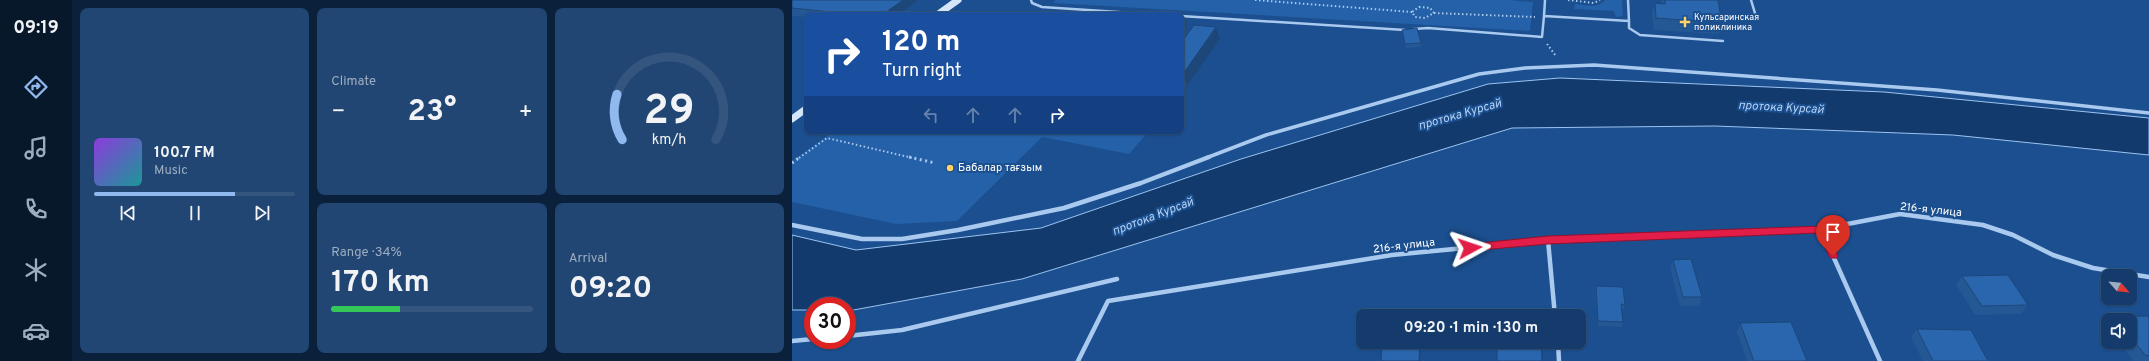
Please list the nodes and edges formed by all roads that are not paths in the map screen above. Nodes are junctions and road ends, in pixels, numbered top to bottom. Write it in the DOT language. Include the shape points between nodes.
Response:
graph roads {
  1 [pos="958,0"];
  2 [pos="1031,0"];
  3 [pos="1545,0"];
  4 [pos="1628,0"];
  5 [pos="1751,0"];
  6 [pos="941,12"];
  7 [pos="1118,12"];
  8 [pos="1184,16"];
  9 [pos="1544,16"];
  10 [pos="1757,20"];
  11 [pos="1629,21"];
  12 [pos="1723,41"];
  13 [pos="804,110"];
  14 [pos="2149,113"];
  15 [pos="792,119"];
  16 [pos="792,225"];
  17 [pos="1822,229"];
  18 [pos="1548,240"];
  19 [pos="2149,277"];
  20 [pos="1117,279"];
  21 [pos="1554,309"];
  22 [pos="856,335"];
  23 [pos="804,340"];
  24 [pos="792,341"];
  25 [pos="1558,349"];
  26 [pos="1078,361"];
  27 [pos="1559,361"];
  28 [pos="1880,361"];
  1 -- 6 [label="street"];
  2 -- 7 [label="lane" via="1042,7"];
  3 -- 9 [label="lane"];
  4 -- 11 [label="lane"];
  5 -- 10 [label="lane"];
  8 -- 9 [label="lane" via="1395,31 1428,28 1542,37"];
  9 -- 11 [label="lane"];
  11 -- 12 [label="lane" via="1629,28 1640,35"];
  13 -- 15 [label="street"];
  14 -- 16 [label="street" via="1937,90 1602,66 1525,68 1479,74 1266,135 1141,183 1064,208 902,239 862,239"];
  17 -- 18 [label="street, 216-я улица"];
  17 -- 19 [label="street, 216-я улица" via="1900,214 1983,224 2013,235 2053,256 2093,268"];
  17 -- 28 [label="street"];
  18 -- 21 [label="street"];
  18 -- 26 [label="street, 216-я улица" via="1392,255 1108,301"];
  20 -- 22 [label="street" via="902,330"];
  23 -- 24 [label="street"];
  25 -- 27 [label="street"];
}
